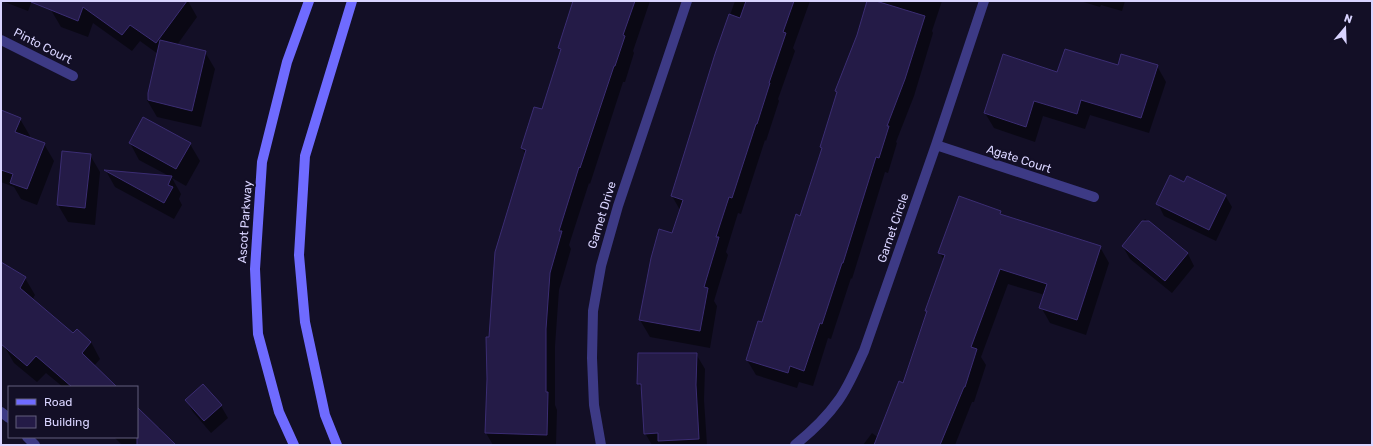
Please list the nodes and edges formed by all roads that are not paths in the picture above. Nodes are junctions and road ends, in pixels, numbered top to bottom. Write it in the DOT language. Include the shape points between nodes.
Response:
graph roads {
  1 [pos="309,1"];
  2 [pos="352,1"];
  3 [pos="686,1"];
  4 [pos="984,1"];
  5 [pos="1,40"];
  6 [pos="73,76"];
  7 [pos="936,145"];
  8 [pos="1094,197"];
  9 [pos="294,445"];
  10 [pos="337,445"];
  11 [pos="601,445"];
  12 [pos="795,445"];
  1 -- 9 [label="main road, Ascot Parkway" via="287,62 262,162 255,269 258,334 279,412"];
  2 -- 10 [label="main road" via="305,156 299,255 305,322 325,414"];
  3 -- 11 [label="street, Garnet Drive" via="618,206 601,266 594,311 592,358 594,405"];
  4 -- 7 [label="street, Garnet Circle"];
  5 -- 6 [label="street, Pinto Court"];
  7 -- 8 [label="street, Agate Court"];
  7 -- 12 [label="street, Garnet Circle" via="864,351 839,400"];
}
